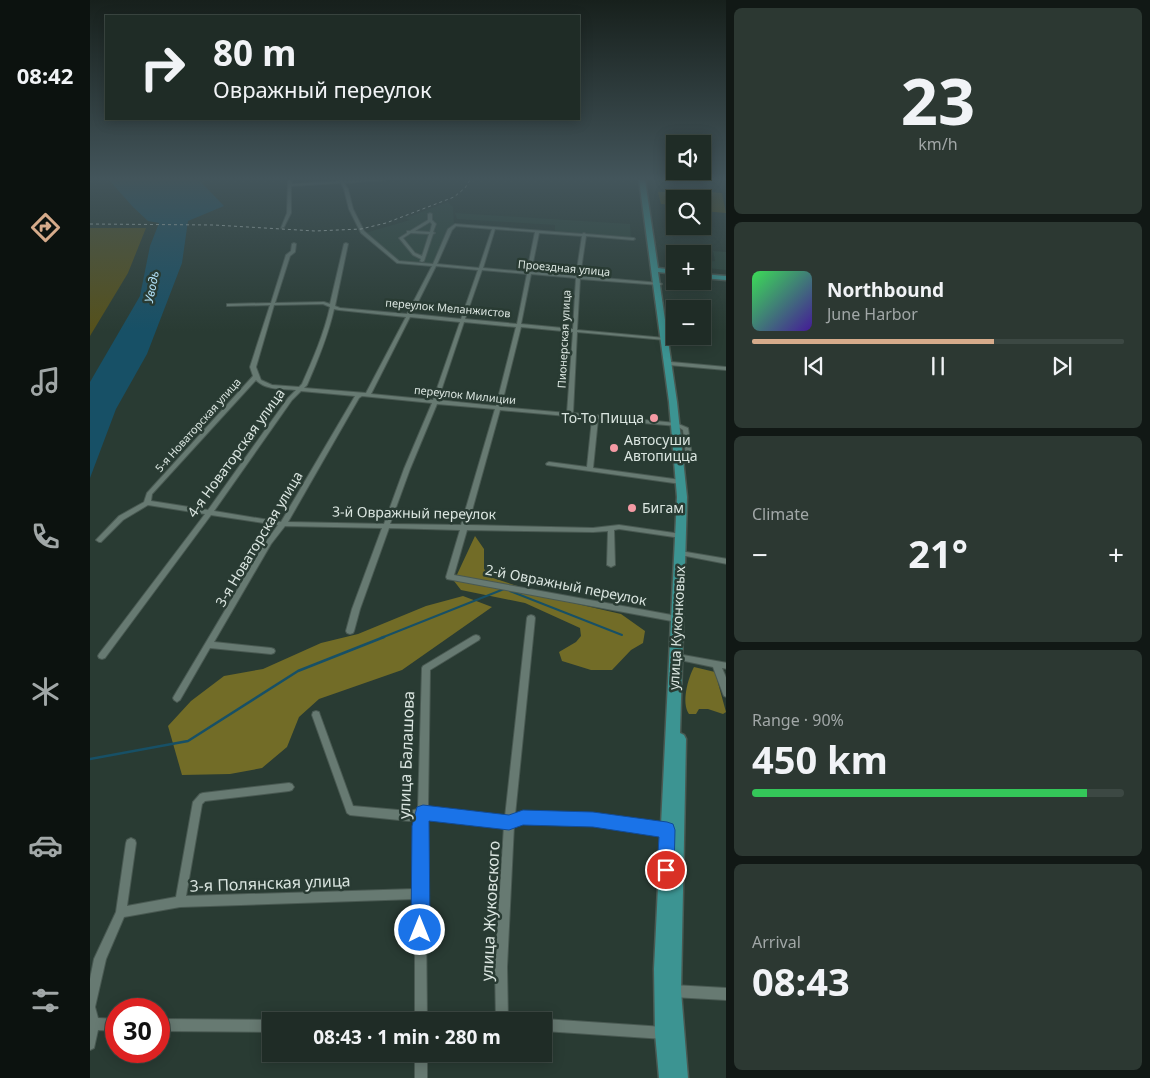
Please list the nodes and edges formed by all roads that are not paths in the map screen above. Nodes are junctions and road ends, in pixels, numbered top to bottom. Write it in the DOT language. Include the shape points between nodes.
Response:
graph roads {
  1 [pos="362,230"];
  2 [pos="411,230"];
  3 [pos="449,230"];
  4 [pos="493,230"];
  5 [pos="528,230"];
  6 [pos="650,230"];
  7 [pos="538,231"];
  8 [pos="408,232"];
  9 [pos="433,233"];
  10 [pos="584,234"];
  11 [pos="633,239"];
  12 [pos="294,244"];
  13 [pos="346,244"];
  14 [pos="422,258"];
  15 [pos="420,264"];
  16 [pos="435,266"];
  17 [pos="480,269"];
  18 [pos="656,271"];
  19 [pos="666,272"];
  20 [pos="530,274"];
  21 [pos="711,276"];
  22 [pos="726,277"];
  23 [pos="578,278"];
  24 [pos="658,284"];
  25 [pos="272,304"];
  26 [pos="230,305"];
  27 [pos="332,305"];
  28 [pos="410,315"];
  29 [pos="464,320"];
  30 [pos="519,325"];
  31 [pos="576,330"];
  32 [pos="665,340"];
  33 [pos="669,363"];
  34 [pos="726,369"];
  35 [pos="256,376"];
  36 [pos="302,388"];
  37 [pos="366,394"];
  38 [pos="435,402"];
  39 [pos="498,408"];
  40 [pos="570,416"];
  41 [pos="595,418"];
  42 [pos="678,426"];
  43 [pos="550,464"];
  44 [pos="590,470"];
  45 [pos="681,482"];
  46 [pos="147,503"];
  47 [pos="209,514"];
  48 [pos="283,524"];
  49 [pos="388,526"];
  50 [pos="463,526"];
  51 [pos="611,529"];
  52 [pos="681,536"];
  53 [pos="99,540"];
  54 [pos="686,554"];
  55 [pos="726,562"];
  56 [pos="611,565"];
  57 [pos="531,618"];
  58 [pos="678,619"];
  59 [pos="350,631"];
  60 [pos="476,638"];
  61 [pos="209,645"];
  62 [pos="271,651"];
  63 [pos="102,656"];
  64 [pos="683,658"];
  65 [pos="722,666"];
  66 [pos="726,694"];
  67 [pos="177,698"];
  68 [pos="316,715"];
  69 [pos="288,787"];
  70 [pos="423,813"];
  71 [pos="509,822"];
  72 [pos="667,830"];
  73 [pos="131,843"];
  74 [pos="420,894"];
  75 [pos="180,902"];
  76 [pos="120,912"];
  77 [pos="672,990"];
  78 [pos="726,994"];
  79 [pos="90,1007"];
  80 [pos="421,1012"];
  81 [pos="502,1012"];
  82 [pos="92,1024"];
  83 [pos="105,1025"];
  84 [pos="170,1026"];
  85 [pos="262,1026"];
  86 [pos="552,1026"];
  87 [pos="665,1033"];
  88 [pos="90,1044"];
  89 [pos="421,1062"];
  90 [pos="421,1078"];
  91 [pos="669,1078"];
  92 [pos="678,1078"];
  1 -- 15 [label="street, Проездная улица" via="398,262"];
  2 -- 8 [label="street"];
  3 -- 16 [label="street, 3-я Новаторская улица"];
  4 -- 17 [label="street"];
  5 -- 7 [label="street"];
  6 -- 18 [label="main road, улица Куконковых"];
  7 -- 10 [label="street"];
  7 -- 20 [label="street"];
  8 -- 9 [label="street"];
  8 -- 14 [label="street" via="401,238 402,242"];
  9 -- 14 [label="street"];
  10 -- 11 [label="street"];
  10 -- 23 [label="street, Пионерская улица"];
  12 -- 25 [label="street, 5-я Новаторская улица"];
  13 -- 27 [label="street, 4-я Новаторская улица"];
  14 -- 15 [label="street"];
  15 -- 16 [label="street, Проездная улица"];
  16 -- 17 [label="street, Проездная улица"];
  16 -- 28 [label="street, 3-я Новаторская улица"];
  17 -- 20 [label="street, Проездная улица"];
  17 -- 29 [label="street"];
  18 -- 19 [label="main road"];
  18 -- 24 [label="main road, улица Куконковых"];
  20 -- 23 [label="street, Проездная улица"];
  20 -- 30 [label="street"];
  21 -- 22 [label="main road"];
  23 -- 24 [label="street, Проездная улица"];
  23 -- 31 [label="street, Пионерская улица"];
  24 -- 32 [label="main road, улица Куконковых"];
  24 -- 33 [label="main road, улица Куконковых"];
  25 -- 26 [label="street, переулок Меланжистов"];
  25 -- 27 [label="street, переулок Меланжистов"];
  25 -- 35 [label="street, 5-я Новаторская улица" via="253,367"];
  27 -- 28 [label="street, переулок Меланжистов" via="339,309"];
  27 -- 36 [label="street, 4-я Новаторская улица" via="318,354"];
  28 -- 29 [label="street, переулок Меланжистов"];
  28 -- 37 [label="street, 3-я Новаторская улица"];
  29 -- 30 [label="street, переулок Меланжистов"];
  29 -- 38 [label="street"];
  30 -- 31 [label="street, переулок Меланжистов"];
  30 -- 39 [label="street"];
  31 -- 32 [label="street, переулок Меланжистов"];
  31 -- 40 [label="street, Пионерская улица"];
  32 -- 33 [label="main road, улица Куконковых"];
  33 -- 34 [label="street"];
  33 -- 42 [label="main road, улица Куконковых"];
  35 -- 36 [label="street, переулок Милиции" via="266,385"];
  35 -- 46 [label="street, 5-я Новаторская улица" via="149,494"];
  36 -- 37 [label="street, переулок Милиции"];
  36 -- 47 [label="street, 4-я Новаторская улица" via="290,399"];
  37 -- 38 [label="street, переулок Милиции"];
  37 -- 48 [label="street, 3-я Новаторская улица" via="357,397"];
  38 -- 39 [label="street, переулок Милиции"];
  38 -- 49 [label="street"];
  39 -- 40 [label="street, переулок Милиции"];
  39 -- 50 [label="street"];
  40 -- 41 [label="street, переулок Милиции"];
  41 -- 42 [label="street, переулок Милиции"];
  41 -- 44 [label="street"];
  42 -- 45 [label="main road, улица Куконковых"];
  42 -- 54 [label="main road, улица Куконковых" via="684,461"];
  43 -- 44 [label="street"];
  44 -- 45 [label="street"];
  45 -- 52 [label="main road, улица Куконковых"];
  46 -- 47 [label="street, 3-й Овражный переулок"];
  46 -- 53 [label="street, 5-я Новаторская улица" via="121,518"];
  47 -- 48 [label="street, 3-й Овражный переулок"];
  47 -- 63 [label="street, 4-я Новаторская улица"];
  48 -- 49 [label="street, 3-й Овражный переулок"];
  48 -- 61 [label="street, 3-я Новаторская улица" via="268,543"];
  49 -- 50 [label="street, 3-й Овражный переулок"];
  49 -- 59 [label="street"];
  50 -- 51 [label="street, 3-й Овражный переулок"];
  50 -- 58 [label="street, 2-й Овражный переулок" via="450,577"];
  51 -- 52 [label="street, 3-й Овражный переулок" via="619,527"];
  51 -- 56 [label="street"];
  52 -- 58 [label="main road, улица Куконковых"];
  54 -- 55 [label="street"];
  54 -- 64 [label="main road, улица Куконковых"];
  57 -- 71 [label="street, улица Жуковского"];
  58 -- 72 [label="main road, улица Куконковых"];
  60 -- 70 [label="street, улица Балашова" via="426,668"];
  61 -- 62 [label="street"];
  61 -- 67 [label="street, 3-я Новаторская улица"];
  64 -- 65 [label="street"];
  64 -- 77 [label="main road, улица Куконковых"];
  65 -- 66 [label="street"];
  68 -- 70 [label="street" via="350,810 409,816"];
  69 -- 75 [label="street" via="203,797 198,802"];
  70 -- 71 [label="street"];
  70 -- 74 [label="street, улица Балашова" via="420,826"];
  71 -- 72 [label="street" via="523,817 593,820"];
  71 -- 81 [label="street, улица Жуковского"];
  72 -- 87 [label="main road, улица Куконковых" via="663,969"];
  73 -- 76 [label="street"];
  74 -- 75 [label="street, 3-я Полянская улица"];
  74 -- 80 [label="street, улица Балашова"];
  75 -- 76 [label="street, 3-я Полянская улица"];
  76 -- 79 [label="street" via="100,959"];
  77 -- 78 [label="street"];
  77 -- 92 [label="main road, улица Куконковых"];
  79 -- 82 [label="street"];
  82 -- 83 [label="street"];
  82 -- 88 [label="street"];
  84 -- 85 [label="street"];
  86 -- 87 [label="street"];
  87 -- 91 [label="main road, улица Куконковых"];
  89 -- 90 [label="street"];
}
